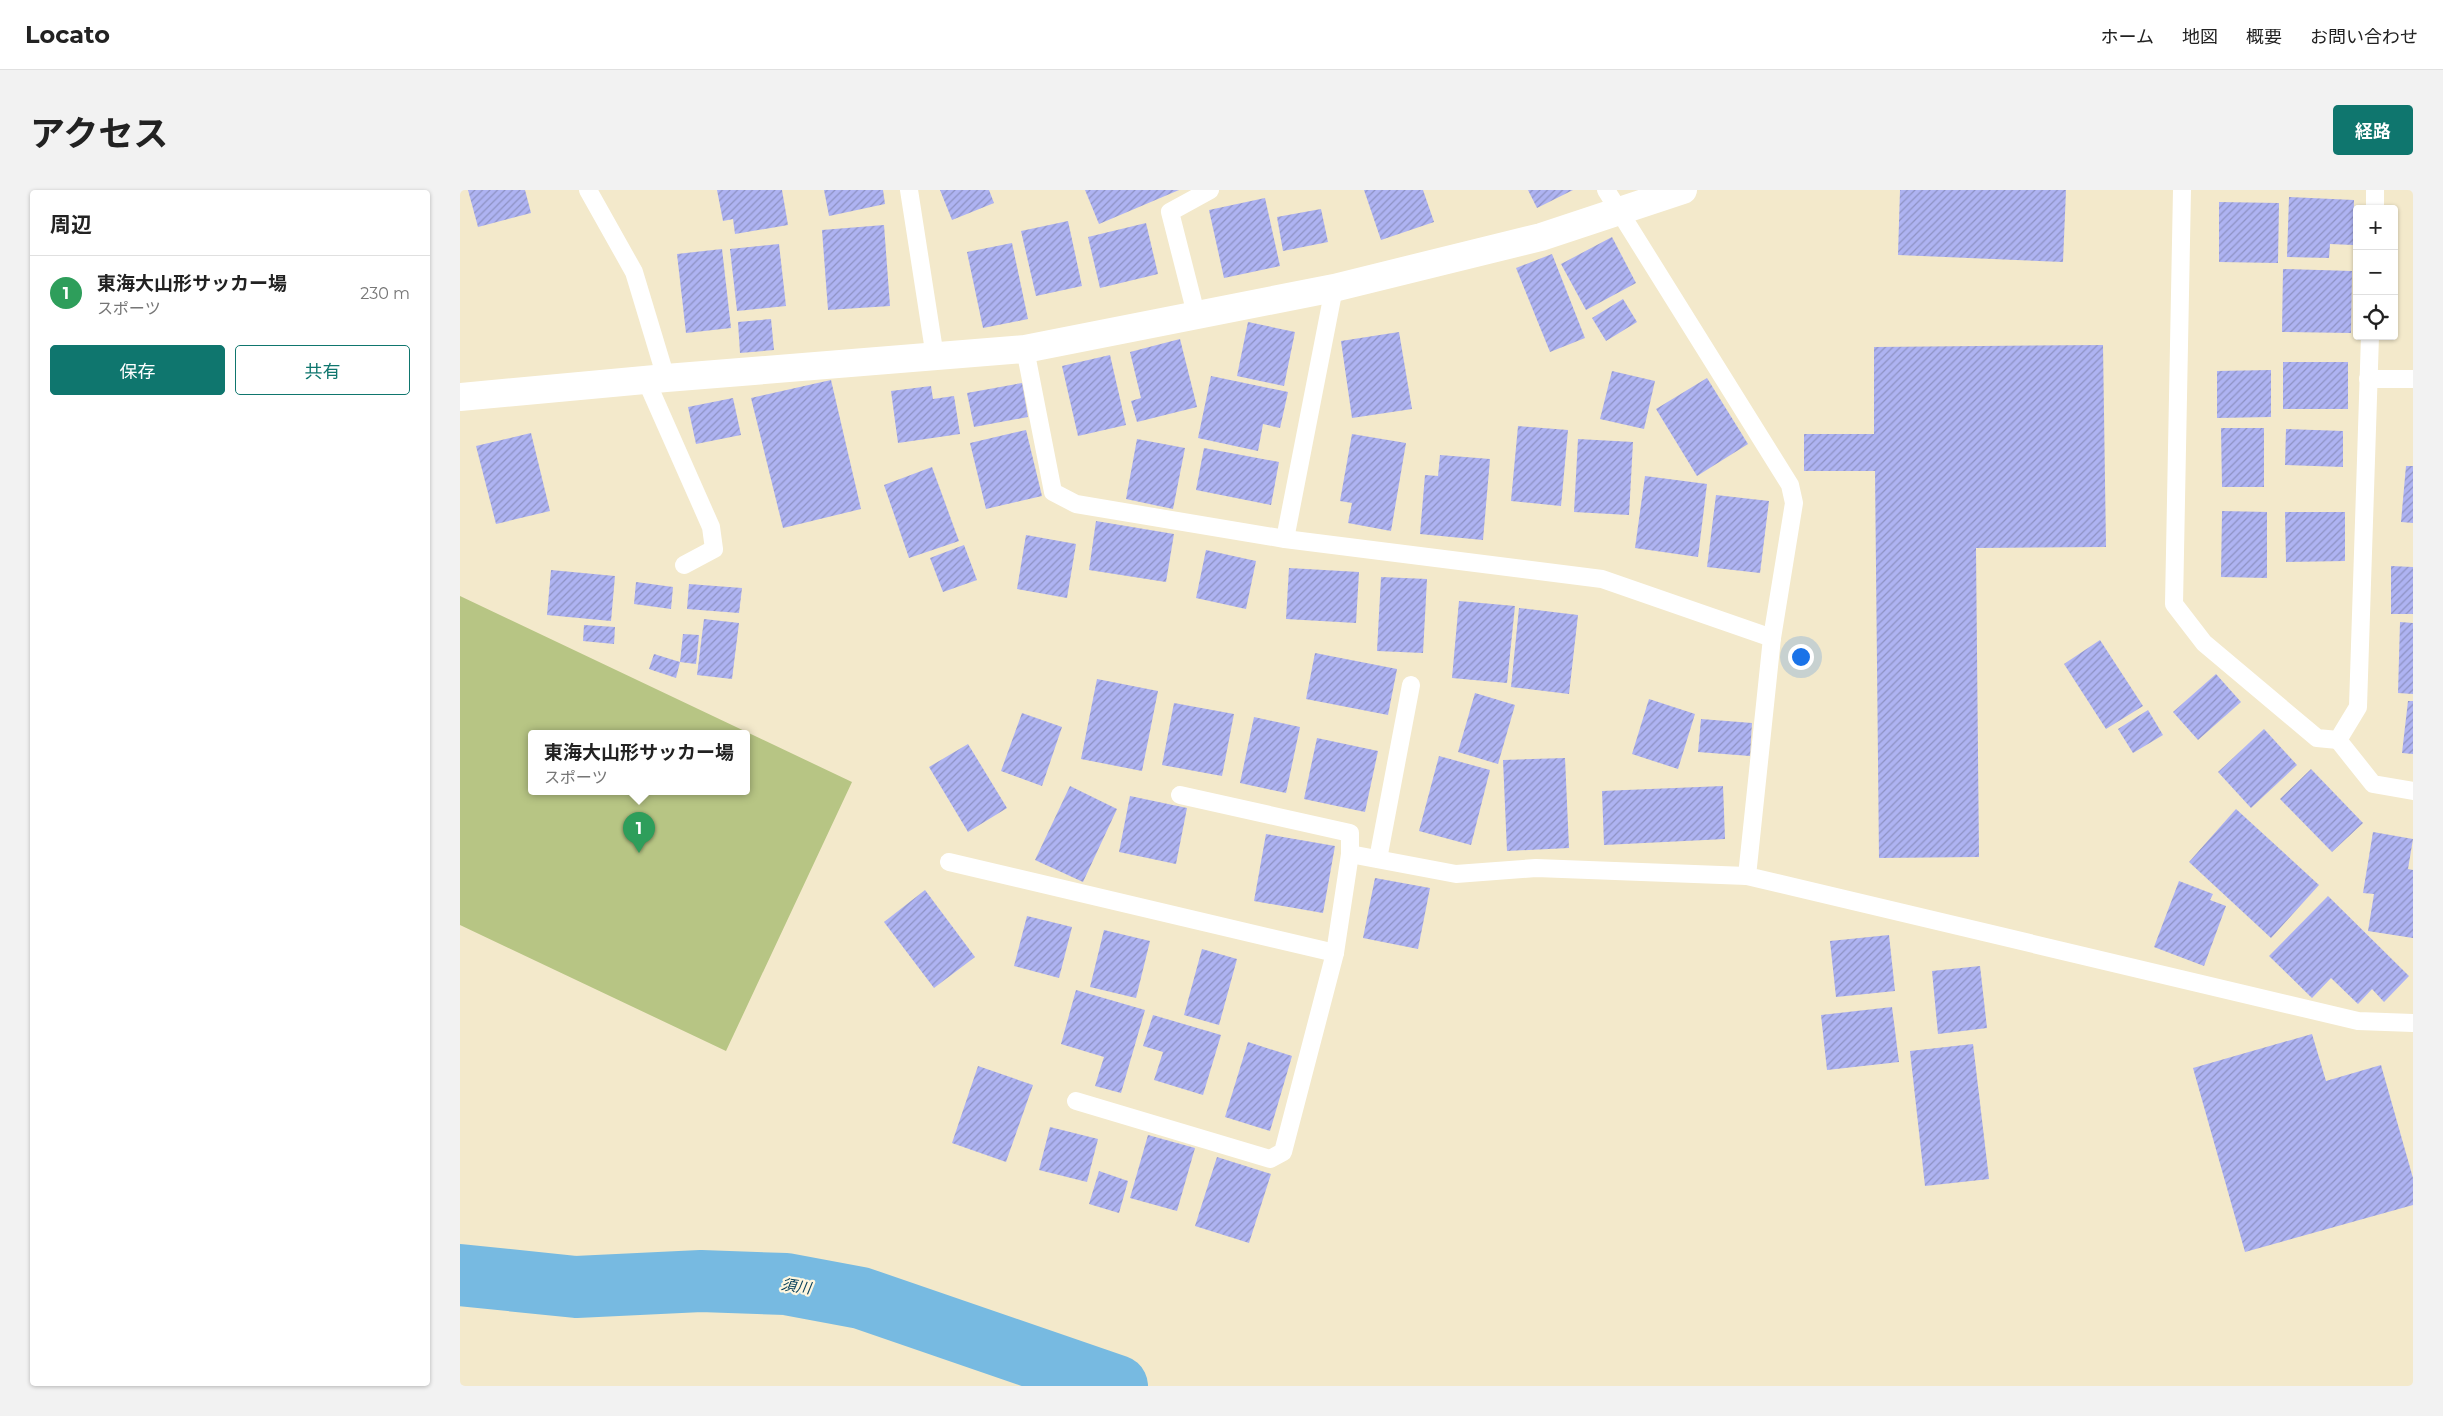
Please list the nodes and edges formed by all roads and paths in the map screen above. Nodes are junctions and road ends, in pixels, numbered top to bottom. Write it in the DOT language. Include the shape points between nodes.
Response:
graph roads {
  1 [pos="588,190"];
  2 [pos="909,190"];
  3 [pos="1210,190"];
  4 [pos="1683,190"];
  5 [pos="2182,190"];
  6 [pos="2375,190"];
  7 [pos="1612,201"];
  8 [pos="2374,205"];
  9 [pos="1334,288"];
  10 [pos="1196,314"];
  11 [pos="2370,340"];
  12 [pos="1025,349"];
  13 [pos="936,357"];
  14 [pos="656,379"];
  15 [pos="2368,379"];
  16 [pos="2413,379"];
  17 [pos="460,397"];
  18 [pos="1285,540"];
  19 [pos="684,565"];
  20 [pos="1772,638"];
  21 [pos="1411,685"];
  22 [pos="2338,740"];
  23 [pos="2413,791"];
  24 [pos="1180,795"];
  25 [pos="1350,854"];
  26 [pos="1378,859"];
  27 [pos="949,862"];
  28 [pos="1747,876"];
  29 [pos="1335,953"];
  30 [pos="2413,1023"];
  31 [pos="1076,1101"];
  1 -- 14 [label="lane" via="634,272"];
  2 -- 13 [label="lane"];
  3 -- 10 [label="lane" via="1170,212"];
  4 -- 7 [label="street"];
  5 -- 22 [label="lane" via="2174,604 2204,643 2317,738"];
  6 -- 8 [label="lane"];
  7 -- 9 [label="street" via="1541,237"];
  7 -- 20 [label="lane" via="1790,485 1794,503"];
  9 -- 10 [label="street"];
  9 -- 18 [label="lane"];
  10 -- 12 [label="street"];
  11 -- 15 [label="lane"];
  12 -- 13 [label="street"];
  12 -- 18 [label="lane" via="1053,492 1076,504"];
  13 -- 14 [label="street"];
  14 -- 17 [label="street"];
  14 -- 19 [label="lane" via="712,527 714,549"];
  15 -- 16 [label="lane"];
  15 -- 22 [label="lane" via="2358,706"];
  18 -- 20 [label="lane" via="1602,579"];
  20 -- 28 [label="lane"];
  21 -- 26 [label="lane"];
  22 -- 23 [label="lane" via="2373,784"];
  24 -- 25 [label="lane" via="1350,833"];
  25 -- 26 [label="lane"];
  25 -- 29 [label="lane"];
  26 -- 28 [label="lane" via="1456,874 1536,868"];
  27 -- 29 [label="lane"];
  28 -- 30 [label="lane" via="2358,1021"];
  29 -- 31 [label="lane" via="1282,1152 1270,1159"];
}
